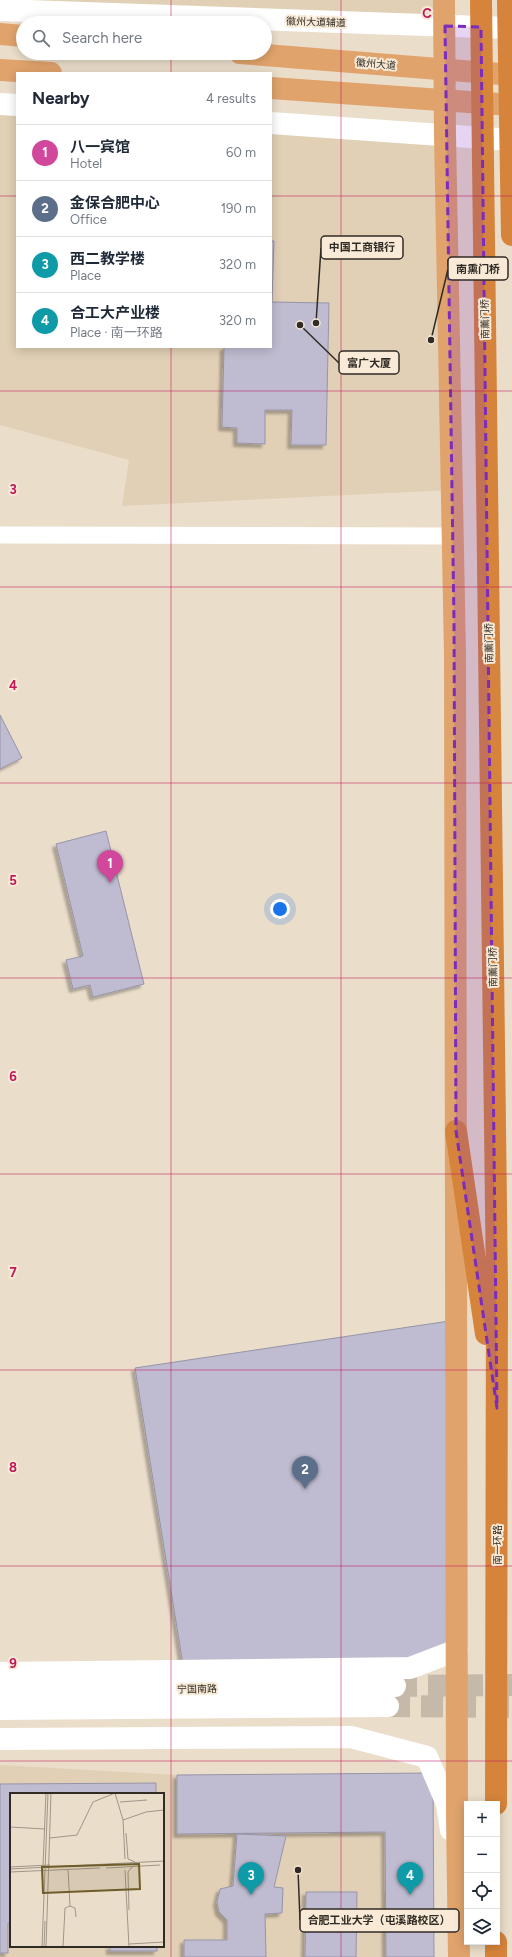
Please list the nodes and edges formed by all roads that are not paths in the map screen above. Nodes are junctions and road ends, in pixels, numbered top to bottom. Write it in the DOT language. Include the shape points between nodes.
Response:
graph roads {
  1 [pos="444,0"];
  2 [pos="481,0"];
  3 [pos="508,0"];
  4 [pos="0,10"];
  5 [pos="167,16"];
  6 [pos="272,20"];
  7 [pos="445,26"];
  8 [pos="512,28"];
  9 [pos="0,34"];
  10 [pos="16,35"];
  11 [pos="272,55"];
  12 [pos="446,69"];
  13 [pos="0,70"];
  14 [pos="34,72"];
  15 [pos="512,75"];
  16 [pos="272,88"];
  17 [pos="444,100"];
  18 [pos="0,104"];
  19 [pos="16,105"];
  20 [pos="512,105"];
  21 [pos="272,123"];
  22 [pos="445,135"];
  23 [pos="512,140"];
  24 [pos="512,235"];
  25 [pos="0,535"];
  26 [pos="453,536"];
  27 [pos="456,1131"];
  28 [pos="497,1287"];
  29 [pos="497,1408"];
  30 [pos="456,1650"];
  31 [pos="0,1673"];
  32 [pos="395,1686"];
  33 [pos="0,1692"];
  34 [pos="388,1706"];
  35 [pos="0,1709"];
  36 [pos="0,1739"];
  37 [pos="496,1801"];
  38 [pos="457,1865"];
  39 [pos="496,1945"];
  40 [pos="459,1957"];
  41 [pos="496,1957"];
  1 -- 7 [label="main road"];
  2 -- 28 [label="highway, 南薰门桥"];
  3 -- 24 [label="highway"];
  4 -- 5 [label="main road, 徽州大道辅道"];
  6 -- 7 [label="main road, 徽州大道辅道"];
  7 -- 8 [label="main road, 徽州大道辅道"];
  7 -- 12 [label="main road"];
  9 -- 10 [label="main road"];
  11 -- 12 [label="main road, 徽州大道"];
  12 -- 15 [label="main road, 徽州大道"];
  12 -- 17 [label="main road"];
  13 -- 14 [label="main road"];
  16 -- 17 [label="main road"];
  17 -- 20 [label="main road"];
  17 -- 22 [label="main road"];
  18 -- 19 [label="main road"];
  21 -- 22 [label="main road"];
  22 -- 23 [label="main road"];
  22 -- 26 [label="main road"];
  25 -- 26 [label="street"];
  26 -- 27 [label="main road"];
  27 -- 29 [label="highway"];
  27 -- 30 [label="main road"];
  28 -- 29 [label="highway, 南一环路"];
  29 -- 37 [label="highway, 南一环路"];
  30 -- 31 [label="main road" via="410,1668"];
  30 -- 38 [label="main road"];
  32 -- 33 [label="main road, 宁国南路"];
  34 -- 35 [label="main road, 宁国南路"];
  36 -- 38 [label="main road" via="351,1737 427,1757 447,1804"];
  38 -- 40 [label="main road"];
  39 -- 41 [label="highway"];
}
